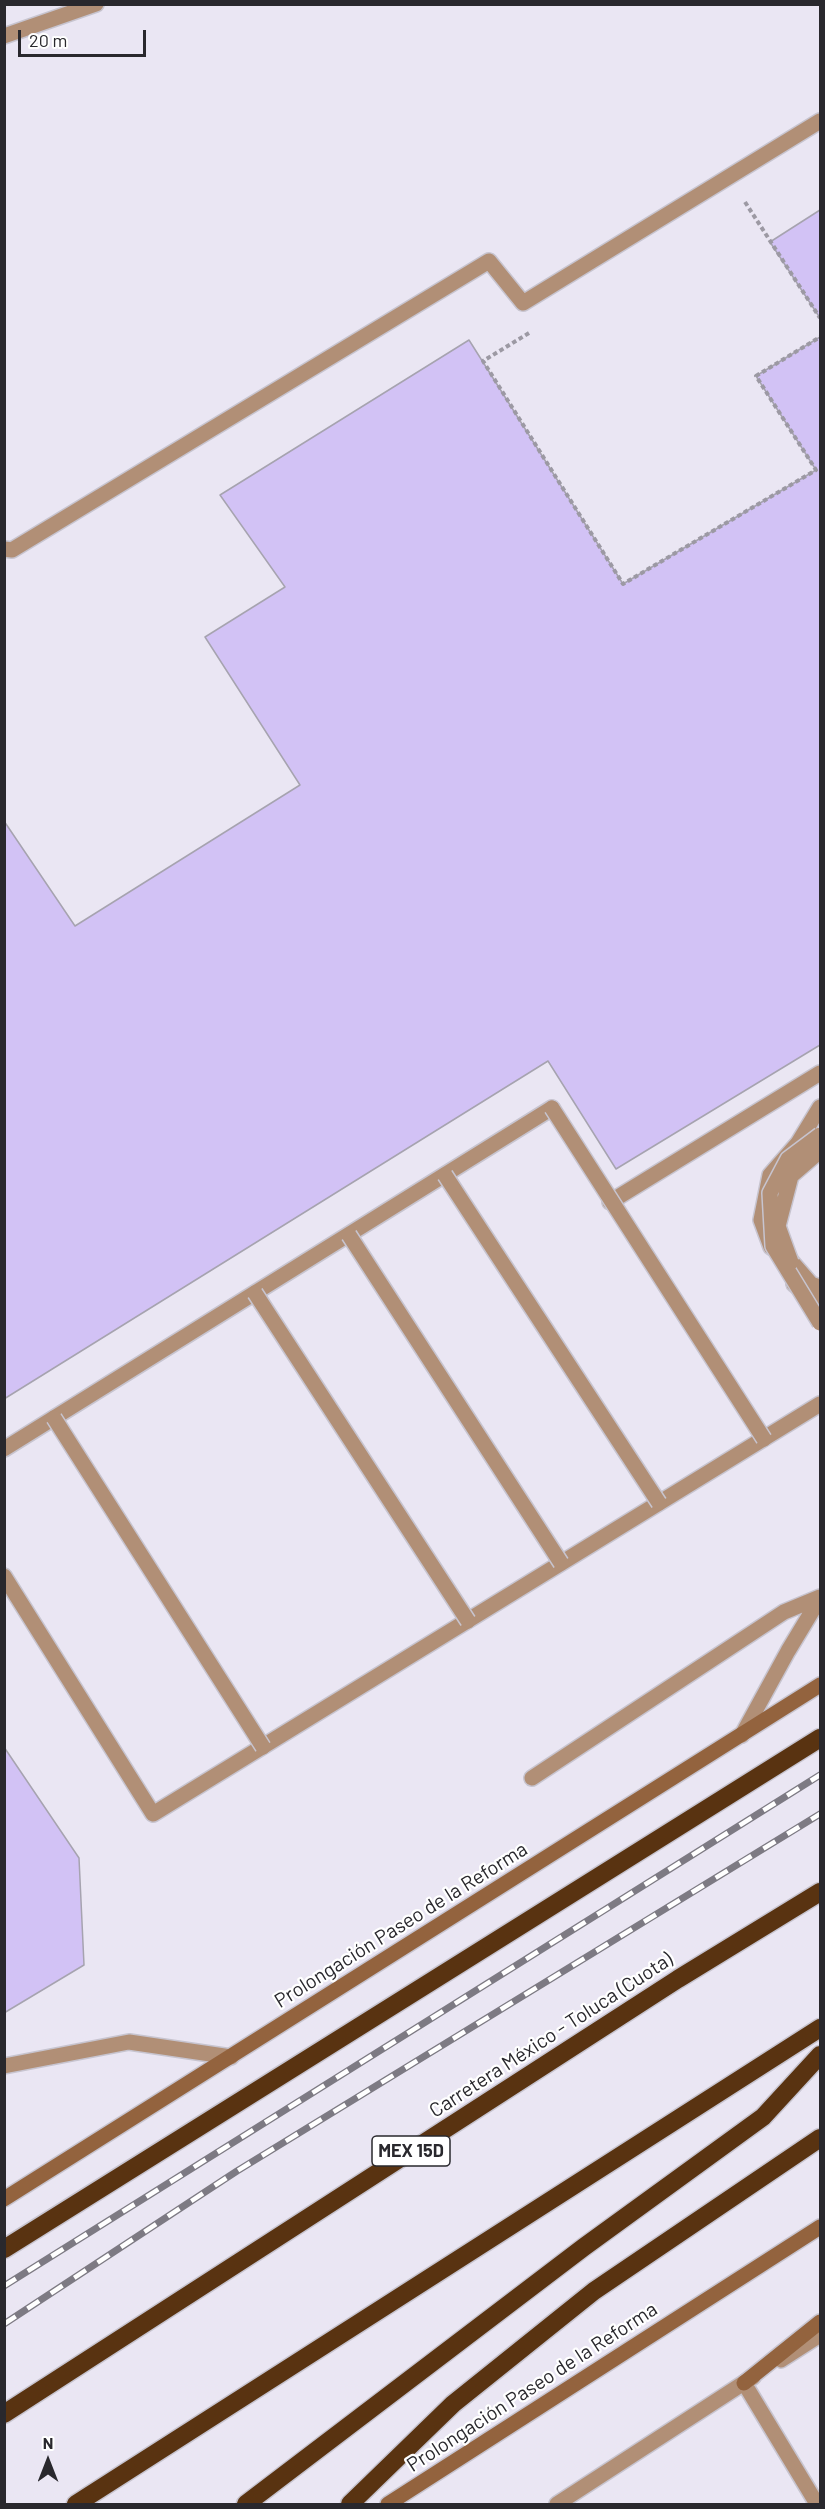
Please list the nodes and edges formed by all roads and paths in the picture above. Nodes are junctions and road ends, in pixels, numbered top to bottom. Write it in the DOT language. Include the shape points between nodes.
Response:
graph roads {
  1 [pos="96,4"];
  2 [pos="4,36"];
  3 [pos="820,121"];
  4 [pos="734,206"];
  5 [pos="820,318"];
  6 [pos="533,330"];
  7 [pos="820,337"];
  8 [pos="4,549"];
  9 [pos="820,1072"];
  10 [pos="820,1107"];
  11 [pos="820,1136"];
  12 [pos="820,1149"];
  13 [pos="445,1175"];
  14 [pos="610,1202"];
  15 [pos="349,1234"];
  16 [pos="820,1287"];
  17 [pos="255,1293"];
  18 [pos="820,1297"];
  19 [pos="820,1310"];
  20 [pos="820,1323"];
  21 [pos="820,1404"];
  22 [pos="54,1418"];
  23 [pos="764,1439"];
  24 [pos="4,1449"];
  25 [pos="659,1503"];
  26 [pos="561,1563"];
  27 [pos="4,1575"];
  28 [pos="820,1597"];
  29 [pos="820,1603"];
  30 [pos="468,1621"];
  31 [pos="820,1685"];
  32 [pos="742,1735"];
  33 [pos="820,1738"];
  34 [pos="263,1747"];
  35 [pos="532,1778"];
  36 [pos="820,1892"];
  37 [pos="820,2028"];
  38 [pos="820,2055"];
  39 [pos="231,2057"];
  40 [pos="4,2066"];
  41 [pos="820,2138"];
  42 [pos="4,2199"];
  43 [pos="820,2227"];
  44 [pos="4,2249"];
  45 [pos="820,2322"];
  46 [pos="820,2335"];
  47 [pos="744,2383"];
  48 [pos="4,2414"];
  49 [pos="76,2505"];
  50 [pos="246,2505"];
  51 [pos="350,2505"];
  52 [pos="387,2505"];
  53 [pos="557,2505"];
  54 [pos="817,2505"];
  1 -- 2 [label="street"];
  3 -- 8 [label="street" via="523,303 489,261 12,550"];
  4 -- 5 [label="path" via="744,199"];
  6 -- 7 [label="path" via="483,362 623,584 816,470 756,376"];
  9 -- 14 [label="street"];
  10 -- 18 [label="street" via="798,1143 770,1175 761,1221 781,1272 806,1293"];
  11 -- 20 [label="street, bridge" via="788,1159 770,1193 773,1246"];
  12 -- 16 [label="street" via="796,1161 774,1198 776,1244 811,1284"];
  12 -- 19 [label="street, bridge" via="791,1176 778,1226 792,1265"];
  13 -- 14 [label="street, bridge" via="552,1108"];
  13 -- 15 [label="street"];
  13 -- 25 [label="street, bridge"];
  14 -- 23 [label="street, bridge"];
  15 -- 17 [label="street"];
  15 -- 26 [label="street, bridge"];
  17 -- 22 [label="street"];
  17 -- 30 [label="street, bridge"];
  21 -- 23 [label="street"];
  22 -- 24 [label="street"];
  22 -- 34 [label="street, bridge"];
  23 -- 25 [label="street"];
  25 -- 26 [label="street"];
  26 -- 30 [label="street"];
  27 -- 34 [label="street" via="153,1814"];
  28 -- 35 [label="street" via="784,1612"];
  29 -- 32 [label="street" via="788,1651"];
  30 -- 34 [label="street"];
  31 -- 32 [label="main road, Prolongación Paseo de la Reforma"];
  32 -- 39 [label="main road, Prolongación Paseo de la Reforma"];
  33 -- 44 [label="highway"];
  36 -- 48 [label="highway, Carretera México - Toluca (Cuota) / MEX 15D" via="678,1979"];
  37 -- 49 [label="highway"];
  38 -- 50 [label="highway" via="763,2117 584,2247"];
  39 -- 40 [label="street" via="129,2042"];
  39 -- 42 [label="main road, Prolongación Paseo de la Reforma"];
  41 -- 51 [label="highway" via="594,2292 453,2404"];
  43 -- 52 [label="main road, Prolongación Paseo de la Reforma"];
  45 -- 47 [label="main road"];
  46 -- 47 [label="street"];
  47 -- 53 [label="street"];
  47 -- 54 [label="street"];
}
